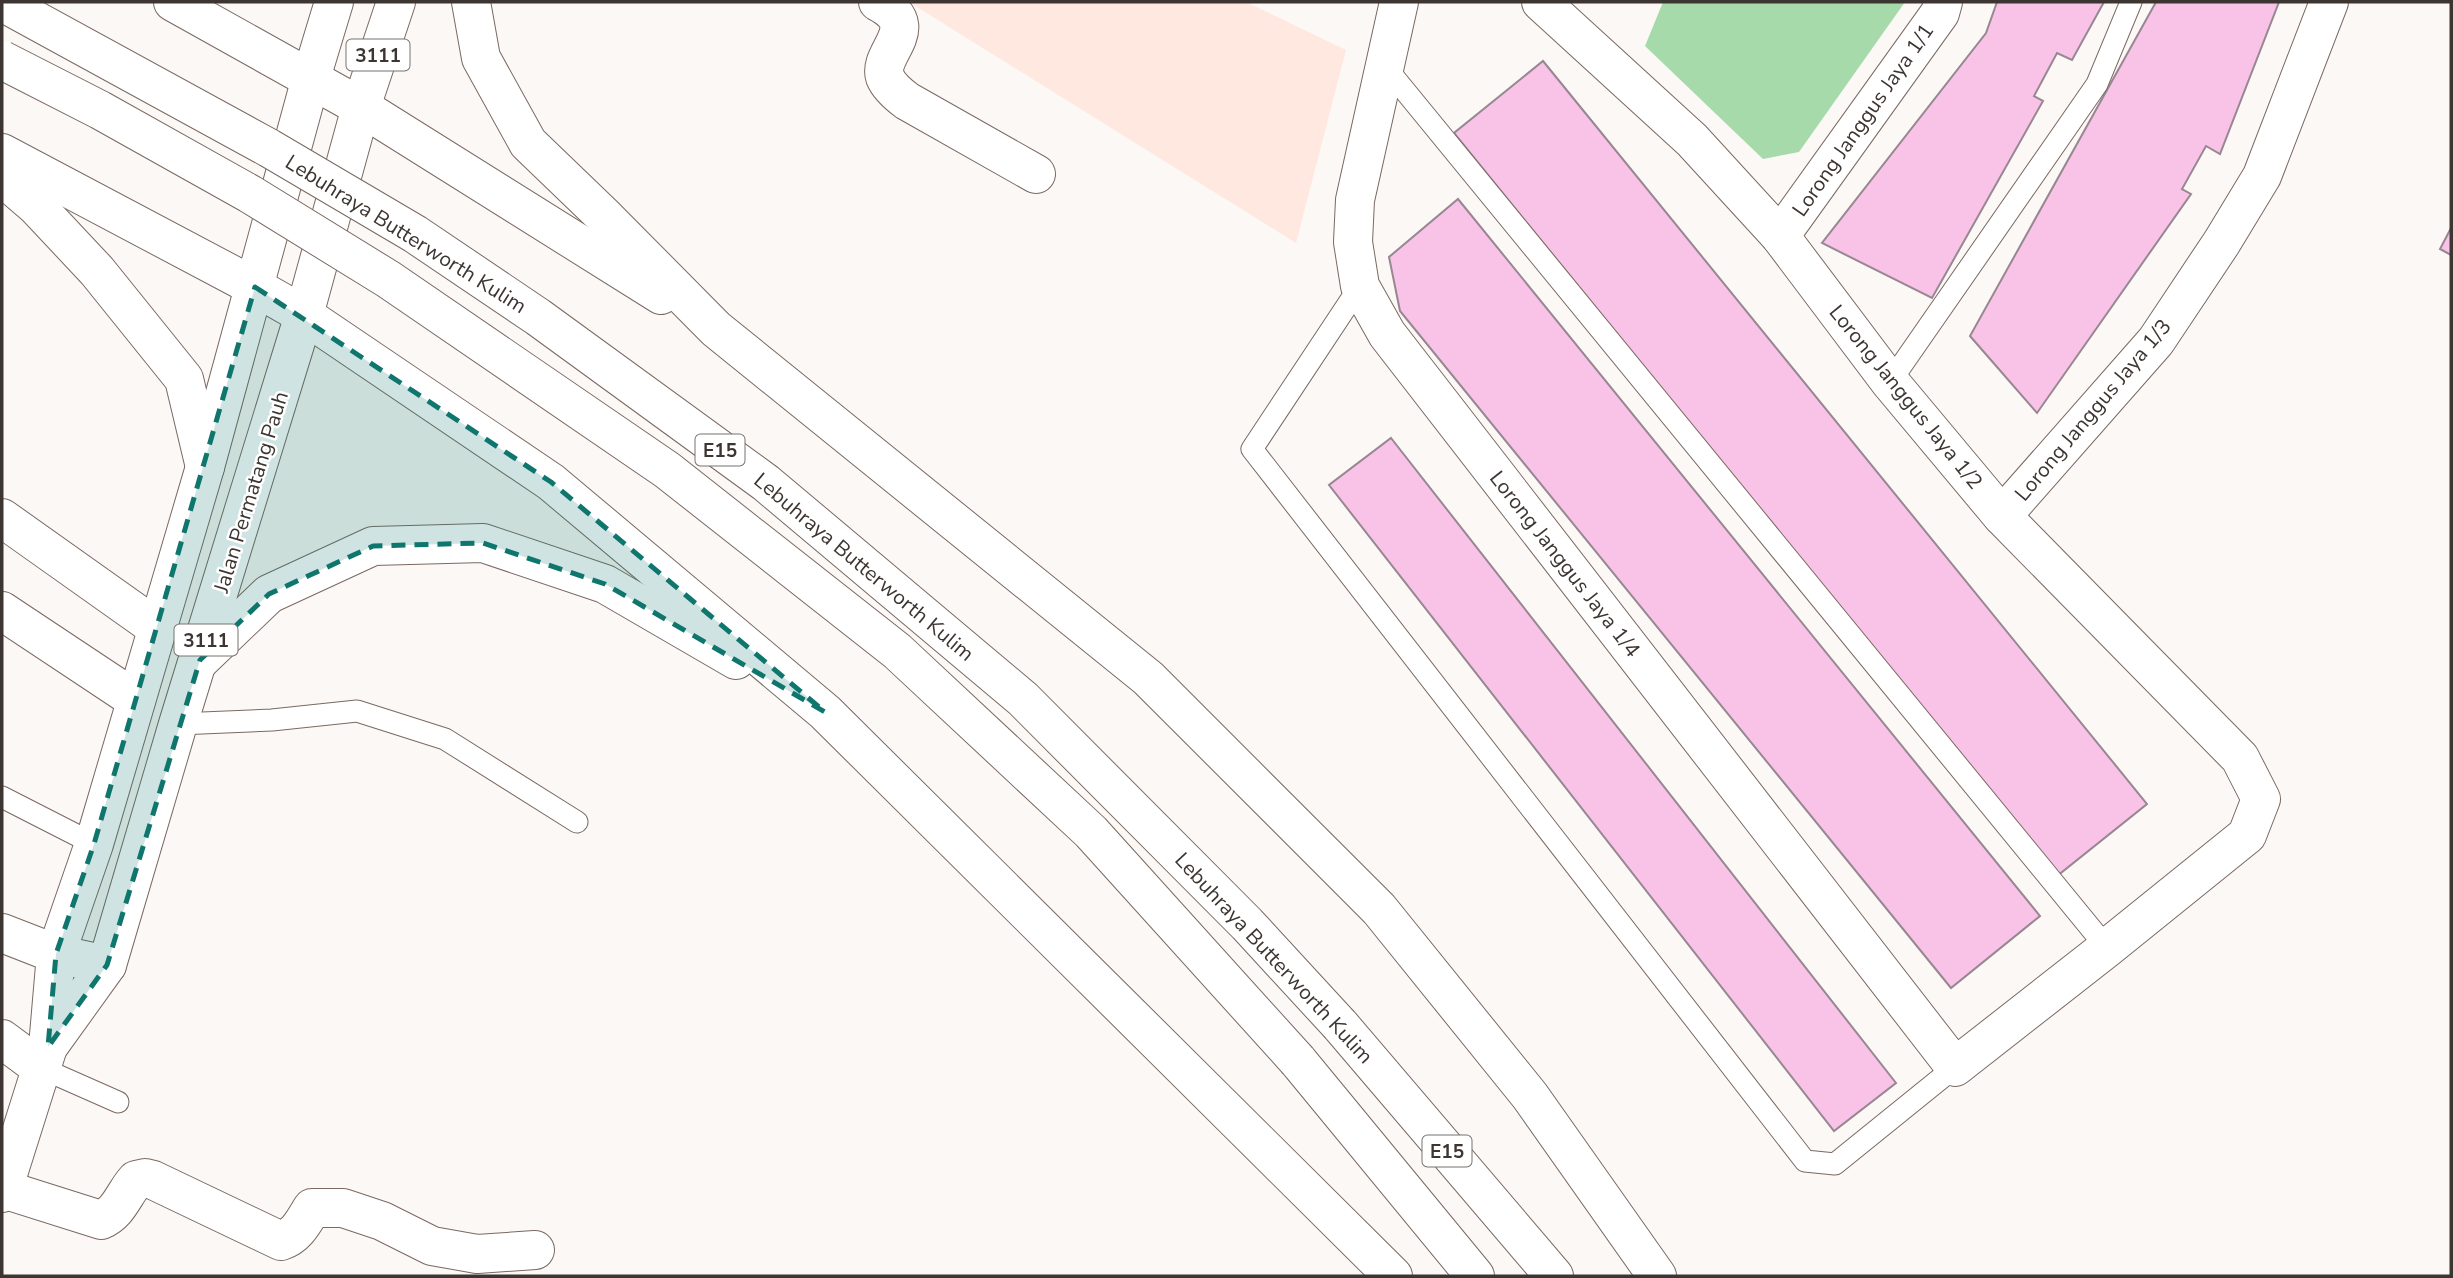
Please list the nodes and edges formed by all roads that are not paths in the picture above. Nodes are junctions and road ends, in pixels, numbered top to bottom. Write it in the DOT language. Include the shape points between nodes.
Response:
graph roads {
  1 [pos="2,2"];
  2 [pos="173,2"];
  3 [pos="334,2"];
  4 [pos="396,2"];
  5 [pos="471,2"];
  6 [pos="878,2"];
  7 [pos="1399,2"];
  8 [pos="1541,2"];
  9 [pos="1944,2"];
  10 [pos="2131,2"];
  11 [pos="2329,2"];
  12 [pos="2,60"];
  13 [pos="1383,64"];
  14 [pos="311,78"];
  15 [pos="361,107"];
  16 [pos="2,153"];
  17 [pos="1036,174"];
  18 [pos="2,177"];
  19 [pos="1780,236"];
  20 [pos="256,286"];
  21 [pos="1360,286"];
  22 [pos="304,315"];
  23 [pos="716,329"];
  24 [pos="1890,382"];
  25 [pos="205,467"];
  26 [pos="2002,516"];
  27 [pos="2,518"];
  28 [pos="2,611"];
  29 [pos="157,628"];
  30 [pos="200,660"];
  31 [pos="136,700"];
  32 [pos="825,712"];
  33 [pos="178,724"];
  34 [pos="2,797"];
  35 [pos="577,822"];
  36 [pos="93,844"];
  37 [pos="2,933"];
  38 [pos="2108,948"];
  39 [pos="56,954"];
  40 [pos="107,965"];
  41 [pos="2,1039"];
  42 [pos="44,1057"];
  43 [pos="1955,1066"];
  44 [pos="118,1102"];
  45 [pos="2,1190"];
  46 [pos="535,1250"];
  47 [pos="1393,1276"];
  48 [pos="1475,1276"];
  49 [pos="1554,1276"];
  50 [pos="1657,1276"];
  1 -- 49 [label="main road, Lebuhraya Butterworth Kulim / E15, bridge" via="415,234 766,483 1023,699 1247,923"];
  2 -- 14 [label="main road"];
  3 -- 14 [label="main road, Jalan Permatang Pauh / 3111"];
  4 -- 15 [label="main road, Jalan Permatang Pauh / 3111"];
  5 -- 23 [label="main road" via="481,58 528,143"];
  6 -- 17 [label="main road" via="891,11 899,31 884,66 892,88"];
  7 -- 13 [label="main road, Lorong Janggus Jaya 1/4"];
  8 -- 19 [label="main road, Lorong Janggus Jaya 1/2" via="1692,140"];
  9 -- 19 [label="main road, Lorong Janggus Jaya 1/1"];
  10 -- 24 [label="lane" via="2097,84"];
  11 -- 26 [label="main road, Lorong Janggus Jaya 1/3" via="2262,176 2222,242 2156,341"];
  12 -- 48 [label="main road, Lebuhraya Butterworth Kulim / E15, bridge" via="250,194 388,279 667,470 897,651 1091,832 1298,1061"];
  13 -- 21 [label="main road, Lorong Janggus Jaya 1/4" via="1355,200 1353,242"];
  13 -- 38 [label="lane"];
  14 -- 15 [label="main road"];
  14 -- 20 [label="main road, Jalan Permatang Pauh / 3111"];
  15 -- 22 [label="main road, Jalan Permatang Pauh / 3111"];
  15 -- 23 [label="main road"];
  16 -- 20 [label="main road"];
  18 -- 25 [label="main road" via="97,271 184,379"];
  19 -- 24 [label="main road, Lorong Janggus Jaya 1/2"];
  20 -- 22 [label="main road"];
  20 -- 25 [label="main road, Jalan Permatang Pauh / 3111"];
  21 -- 43 [label="main road, Lorong Janggus Jaya 1/4" via="1395,345"];
  21 -- 43 [label="lane" via="1252,449 1805,1161 1835,1164"];
  22 -- 30 [label="main road, Jalan Permatang Pauh / 3111"];
  22 -- 32 [label="main road" via="551,482"];
  23 -- 50 [label="main road" via="1148,678 1379,909 1531,1097"];
  24 -- 26 [label="main road, Lorong Janggus Jaya 1/2"];
  25 -- 29 [label="main road, Jalan Permatang Pauh / 3111"];
  26 -- 38 [label="main road, Lorong Janggus Jaya 1/2" via="2240,758 2261,799 2247,835"];
  27 -- 29 [label="main road"];
  28 -- 31 [label="main road"];
  29 -- 31 [label="main road, Jalan Permatang Pauh / 3111"];
  30 -- 32 [label="main road" via="269,594 373,546 483,543 605,584"];
  30 -- 33 [label="main road, Jalan Permatang Pauh / 3111"];
  31 -- 36 [label="main road, Jalan Permatang Pauh / 3111"];
  32 -- 47 [label="main road"];
  33 -- 35 [label="lane" via="357,711 445,740"];
  33 -- 40 [label="main road, Jalan Permatang Pauh / 3111"];
  34 -- 36 [label="lane"];
  36 -- 39 [label="main road, Jalan Permatang Pauh / 3111"];
  37 -- 39 [label="main road"];
  38 -- 43 [label="main road"];
  39 -- 40 [label="main road"];
  39 -- 42 [label="main road, Jalan Permatang Pauh / 3111"];
  40 -- 42 [label="main road, Jalan Permatang Pauh / 3111"];
  41 -- 42 [label="main road"];
  42 -- 44 [label="lane"];
  42 -- 45 [label="main road, Jalan Permatang Pauh / 3111"];
  45 -- 46 [label="main road" via="101,1220 115,1211 136,1180 145,1178 281,1241 296,1233 312,1208 343,1208 432,1246 477,1254"];
}
